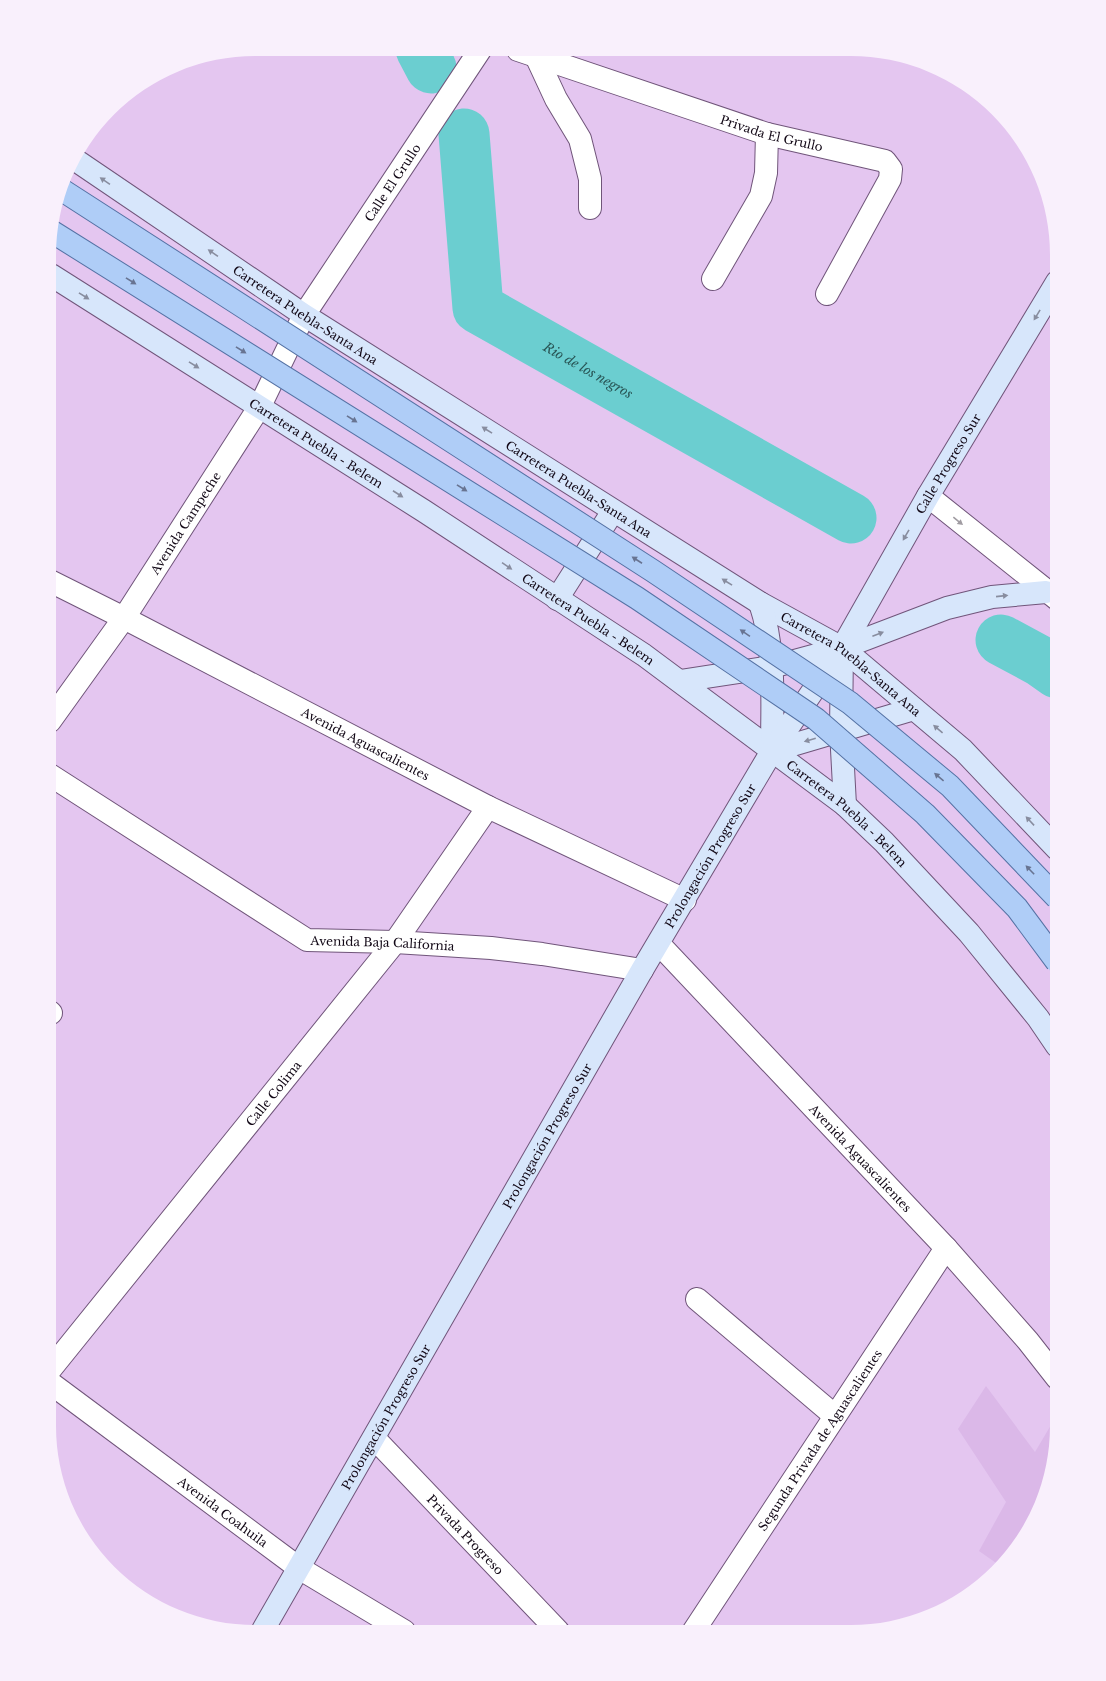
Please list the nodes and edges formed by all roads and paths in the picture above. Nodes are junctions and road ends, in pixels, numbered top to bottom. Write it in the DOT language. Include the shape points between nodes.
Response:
graph roads {
  1 [pos="476,56"];
  2 [pos="529,56"];
  3 [pos="536,56"];
  4 [pos="767,134"];
  5 [pos="79,163"];
  6 [pos="66,193"];
  7 [pos="590,208"];
  8 [pos="57,235"];
  9 [pos="56,278"];
  10 [pos="713,279"];
  11 [pos="826,294"];
  12 [pos="1050,294"];
  13 [pos="304,314"];
  14 [pos="260,406"];
  15 [pos="928,496"];
  16 [pos="613,510"];
  17 [pos="56,584"];
  18 [pos="1050,593"];
  19 [pos="1050,595"];
  20 [pos="557,599"];
  21 [pos="760,603"];
  22 [pos="124,618"];
  23 [pos="842,648"];
  24 [pos="772,666"];
  25 [pos="680,681"];
  26 [pos="914,709"];
  27 [pos="56,713"];
  28 [pos="841,731"];
  29 [pos="772,751"];
  30 [pos="56,779"];
  31 [pos="845,805"];
  32 [pos="488,807"];
  33 [pos="1050,842"];
  34 [pos="1050,891"];
  35 [pos="685,900"];
  36 [pos="395,942"];
  37 [pos="659,944"];
  38 [pos="1050,953"];
  39 [pos="642,970"];
  40 [pos="1047,1019"];
  41 [pos="946,1248"];
  42 [pos="697,1299"];
  43 [pos="56,1362"];
  44 [pos="1050,1369"];
  45 [pos="56,1387"];
  46 [pos="835,1416"];
  47 [pos="374,1438"];
  48 [pos="299,1568"];
  49 [pos="266,1625"];
  50 [pos="394,1625"];
  51 [pos="552,1625"];
  52 [pos="698,1625"];
  1 -- 13 [label="street, Calle El Grullo"];
  2 -- 7 [label="street" via="580,139 590,179"];
  3 -- 4 [label="street, Privada El Grullo"];
  4 -- 10 [label="street" via="766,173 761,196"];
  4 -- 11 [label="street, Privada El Grullo" via="885,161 891,169 890,179"];
  13 -- 5 [label="street, Carretera Puebla-Santa Ana, one-way"];
  34 -- 6 [label="main road, one-way, bridge" via="950,786 850,703 653,571"];
  8 -- 38 [label="main road, one-way, bridge" via="637,598 816,719 925,814 1017,908"];
  9 -- 14 [label="street, Carretera Puebla - Belem, one-way"];
  12 -- 15 [label="street, Calle Progreso Sur, one-way"];
  13 -- 14 [label="street, Avenida Campeche"];
  16 -- 13 [label="street, Carretera Puebla-Santa Ana, one-way"];
  14 -- 20 [label="street, Carretera Puebla - Belem, one-way"];
  14 -- 22 [label="street, Avenida Campeche"];
  15 -- 18 [label="street, one-way"];
  15 -- 23 [label="street, Calle Progreso Sur, one-way"];
  16 -- 20 [label="street"];
  21 -- 16 [label="street, Carretera Puebla-Santa Ana, one-way"];
  17 -- 22 [label="street, Avenida Aguascalientes"];
  23 -- 19 [label="street, one-way" via="947,608 992,597"];
  20 -- 25 [label="street, Carretera Puebla - Belem"];
  21 -- 23 [label="street, Carretera Puebla-Santa Ana"];
  21 -- 24 [label="street" via="766,620"];
  22 -- 27 [label="street, Avenida Campeche"];
  22 -- 32 [label="street, Avenida Aguascalientes"];
  23 -- 24 [label="street"];
  23 -- 26 [label="street, Carretera Puebla-Santa Ana"];
  23 -- 28 [label="street"];
  23 -- 29 [label="street, Prolongación Progreso Sur"];
  24 -- 25 [label="street"];
  24 -- 29 [label="street"];
  25 -- 29 [label="street, Carretera Puebla - Belem"];
  26 -- 28 [label="street"];
  33 -- 26 [label="street, Carretera Puebla-Santa Ana, one-way" via="963,750"];
  28 -- 29 [label="street, one-way"];
  28 -- 31 [label="street"];
  29 -- 31 [label="street, Carretera Puebla - Belem"];
  29 -- 35 [label="street, Prolongación Progreso Sur"];
  30 -- 36 [label="street, Avenida Baja California" via="307,940"];
  31 -- 40 [label="street, Carretera Puebla - Belem" via="884,842"];
  32 -- 35 [label="street, Avenida Aguascalientes"];
  32 -- 36 [label="street, Calle Colima"];
  35 -- 37 [label="street, Prolongación Progreso Sur"];
  36 -- 39 [label="street, Avenida Baja California" via="527,952"];
  36 -- 43 [label="street, Calle Colima"];
  37 -- 39 [label="street, Prolongación Progreso Sur"];
  37 -- 41 [label="street, Avenida Aguascalientes"];
  39 -- 47 [label="street, Prolongación Progreso Sur"];
  41 -- 44 [label="street, Avenida Aguascalientes"];
  41 -- 46 [label="street, Segunda Privada de Aguascalientes"];
  42 -- 46 [label="street"];
  45 -- 48 [label="street, Avenida Coahuila"];
  46 -- 52 [label="street, Segunda Privada de Aguascalientes"];
  47 -- 48 [label="street, Prolongación Progreso Sur"];
  47 -- 51 [label="street, Privada Progreso"];
  48 -- 49 [label="street, Prolongación Progreso Sur"];
  48 -- 50 [label="street, Avenida Coahuila"];
}
